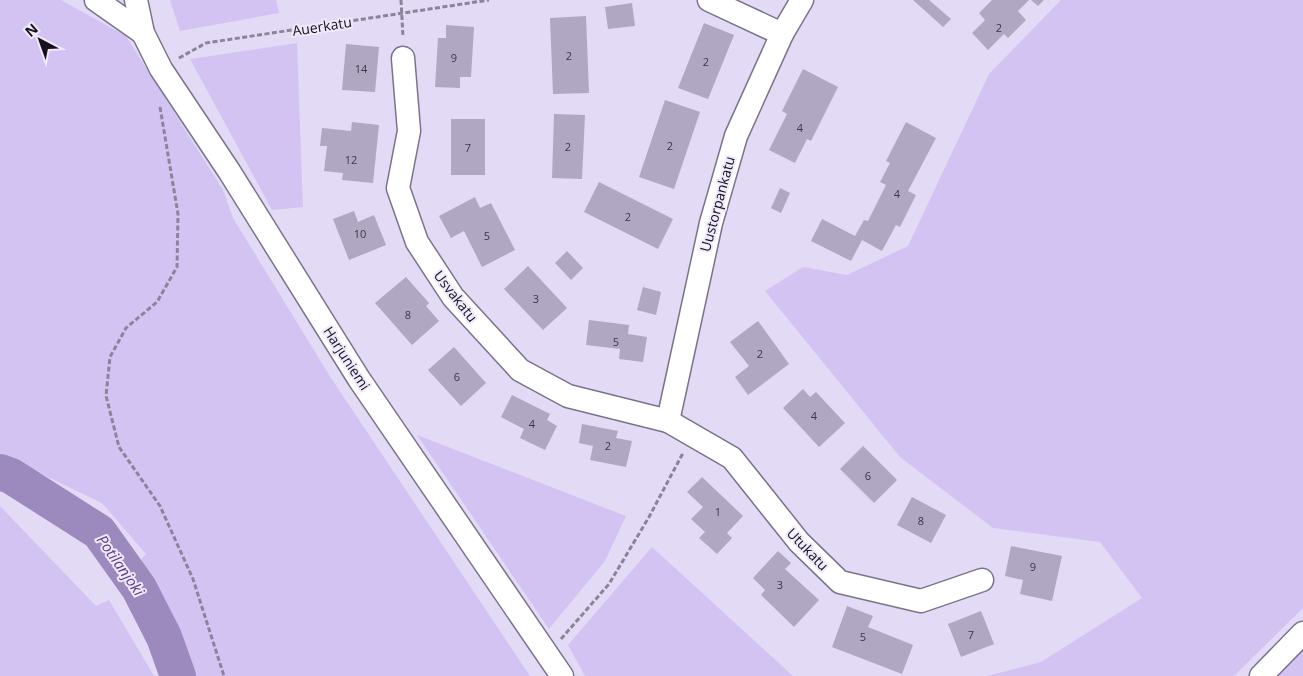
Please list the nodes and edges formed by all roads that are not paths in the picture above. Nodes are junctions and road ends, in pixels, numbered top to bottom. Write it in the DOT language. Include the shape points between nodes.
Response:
graph roads {
  1 [pos="96,0"];
  2 [pos="136,0"];
  3 [pos="709,0"];
  4 [pos="802,0"];
  5 [pos="143,32"];
  6 [pos="782,34"];
  7 [pos="403,58"];
  8 [pos="668,420"];
  9 [pos="982,580"];
  10 [pos="1303,633"];
  11 [pos="562,676"];
  12 [pos="1261,676"];
  1 -- 5 [label="street, Harjuniemi"];
  2 -- 5 [label="street, Harjuniemi"];
  3 -- 6 [label="street"];
  4 -- 6 [label="street, Uustorpankatu"];
  5 -- 11 [label="street, Harjuniemi" via="161,69 359,379"];
  6 -- 8 [label="street, Uustorpankatu" via="736,136 711,222"];
  7 -- 8 [label="street, Usvakatu" via="409,131 398,188 416,242 453,297 520,370 568,396"];
  8 -- 9 [label="street, Utukatu" via="732,458 799,542 840,582 921,601"];
  10 -- 12 [label="street"];
}
